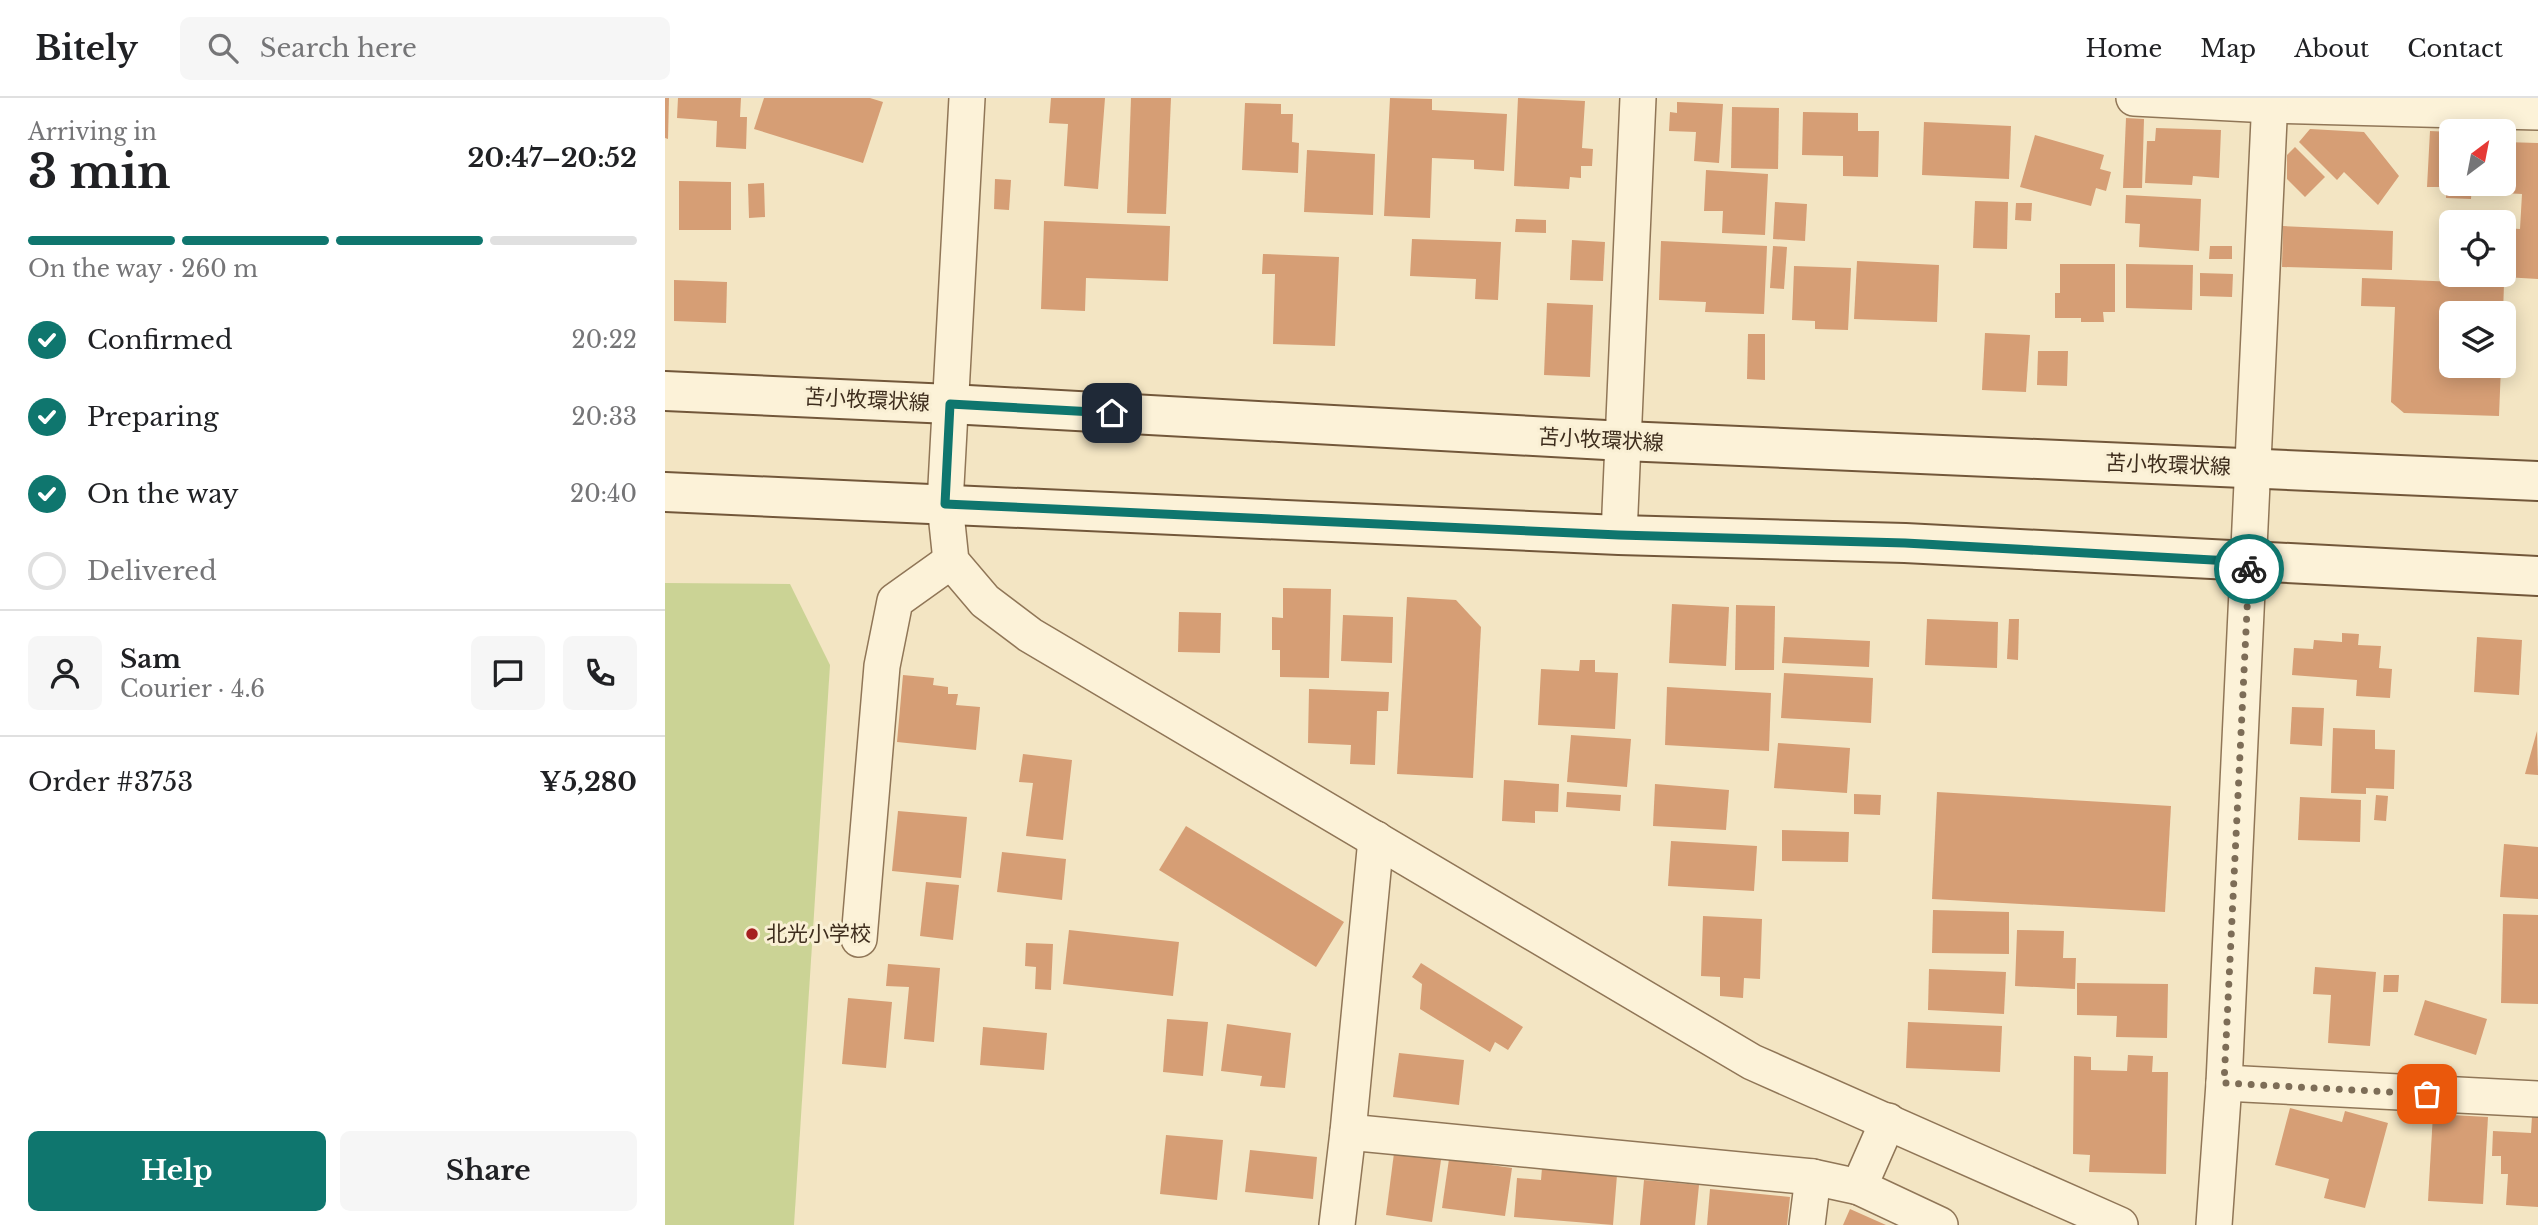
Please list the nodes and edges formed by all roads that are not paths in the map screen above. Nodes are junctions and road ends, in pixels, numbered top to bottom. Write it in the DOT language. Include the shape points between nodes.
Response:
graph roads {
  1 [pos="967,98"];
  2 [pos="1638,98"];
  3 [pos="2134,98"];
  4 [pos="2270,101"];
  5 [pos="2538,112"];
  6 [pos="665,391"];
  7 [pos="950,404"];
  8 [pos="1624,441"];
  9 [pos="2252,468"];
  10 [pos="2538,481"];
  11 [pos="665,492"];
  12 [pos="945,504"];
  13 [pos="1619,535"];
  14 [pos="951,561"];
  15 [pos="2249,562"];
  16 [pos="2538,576"];
  17 [pos="1376,839"];
  18 [pos="859,939"];
  19 [pos="2224,1083"];
  20 [pos="2538,1099"];
  21 [pos="1888,1121"];
  22 [pos="1348,1132"];
  23 [pos="1813,1177"];
  24 [pos="1859,1187"];
  25 [pos="1337,1225"];
  26 [pos="1807,1225"];
  27 [pos="1940,1225"];
  28 [pos="2120,1225"];
  29 [pos="2214,1225"];
  1 -- 7 [label="street"];
  2 -- 8 [label="street"];
  3 -- 4 [label="street"];
  4 -- 5 [label="street"];
  4 -- 9 [label="street"];
  6 -- 7 [label="main road, 苫小牧環状線"];
  7 -- 8 [label="main road, 苫小牧環状線"];
  7 -- 12 [label="street"];
  8 -- 9 [label="main road, 苫小牧環状線"];
  8 -- 13 [label="street"];
  9 -- 10 [label="main road, 苫小牧環状線"];
  9 -- 15 [label="street"];
  11 -- 12 [label="main road"];
  12 -- 13 [label="main road"];
  12 -- 14 [label="street"];
  13 -- 15 [label="main road" via="1905,543"];
  14 -- 17 [label="street" via="985,601 1030,635"];
  14 -- 18 [label="street" via="895,601 882,666"];
  15 -- 16 [label="main road"];
  15 -- 19 [label="street"];
  17 -- 21 [label="street" via="1752,1062"];
  17 -- 22 [label="street"];
  19 -- 20 [label="street"];
  19 -- 29 [label="street"];
  21 -- 24 [label="street"];
  21 -- 28 [label="street"];
  22 -- 23 [label="street"];
  22 -- 25 [label="street"];
  23 -- 24 [label="street"];
  23 -- 26 [label="street"];
  24 -- 27 [label="street"];
}
